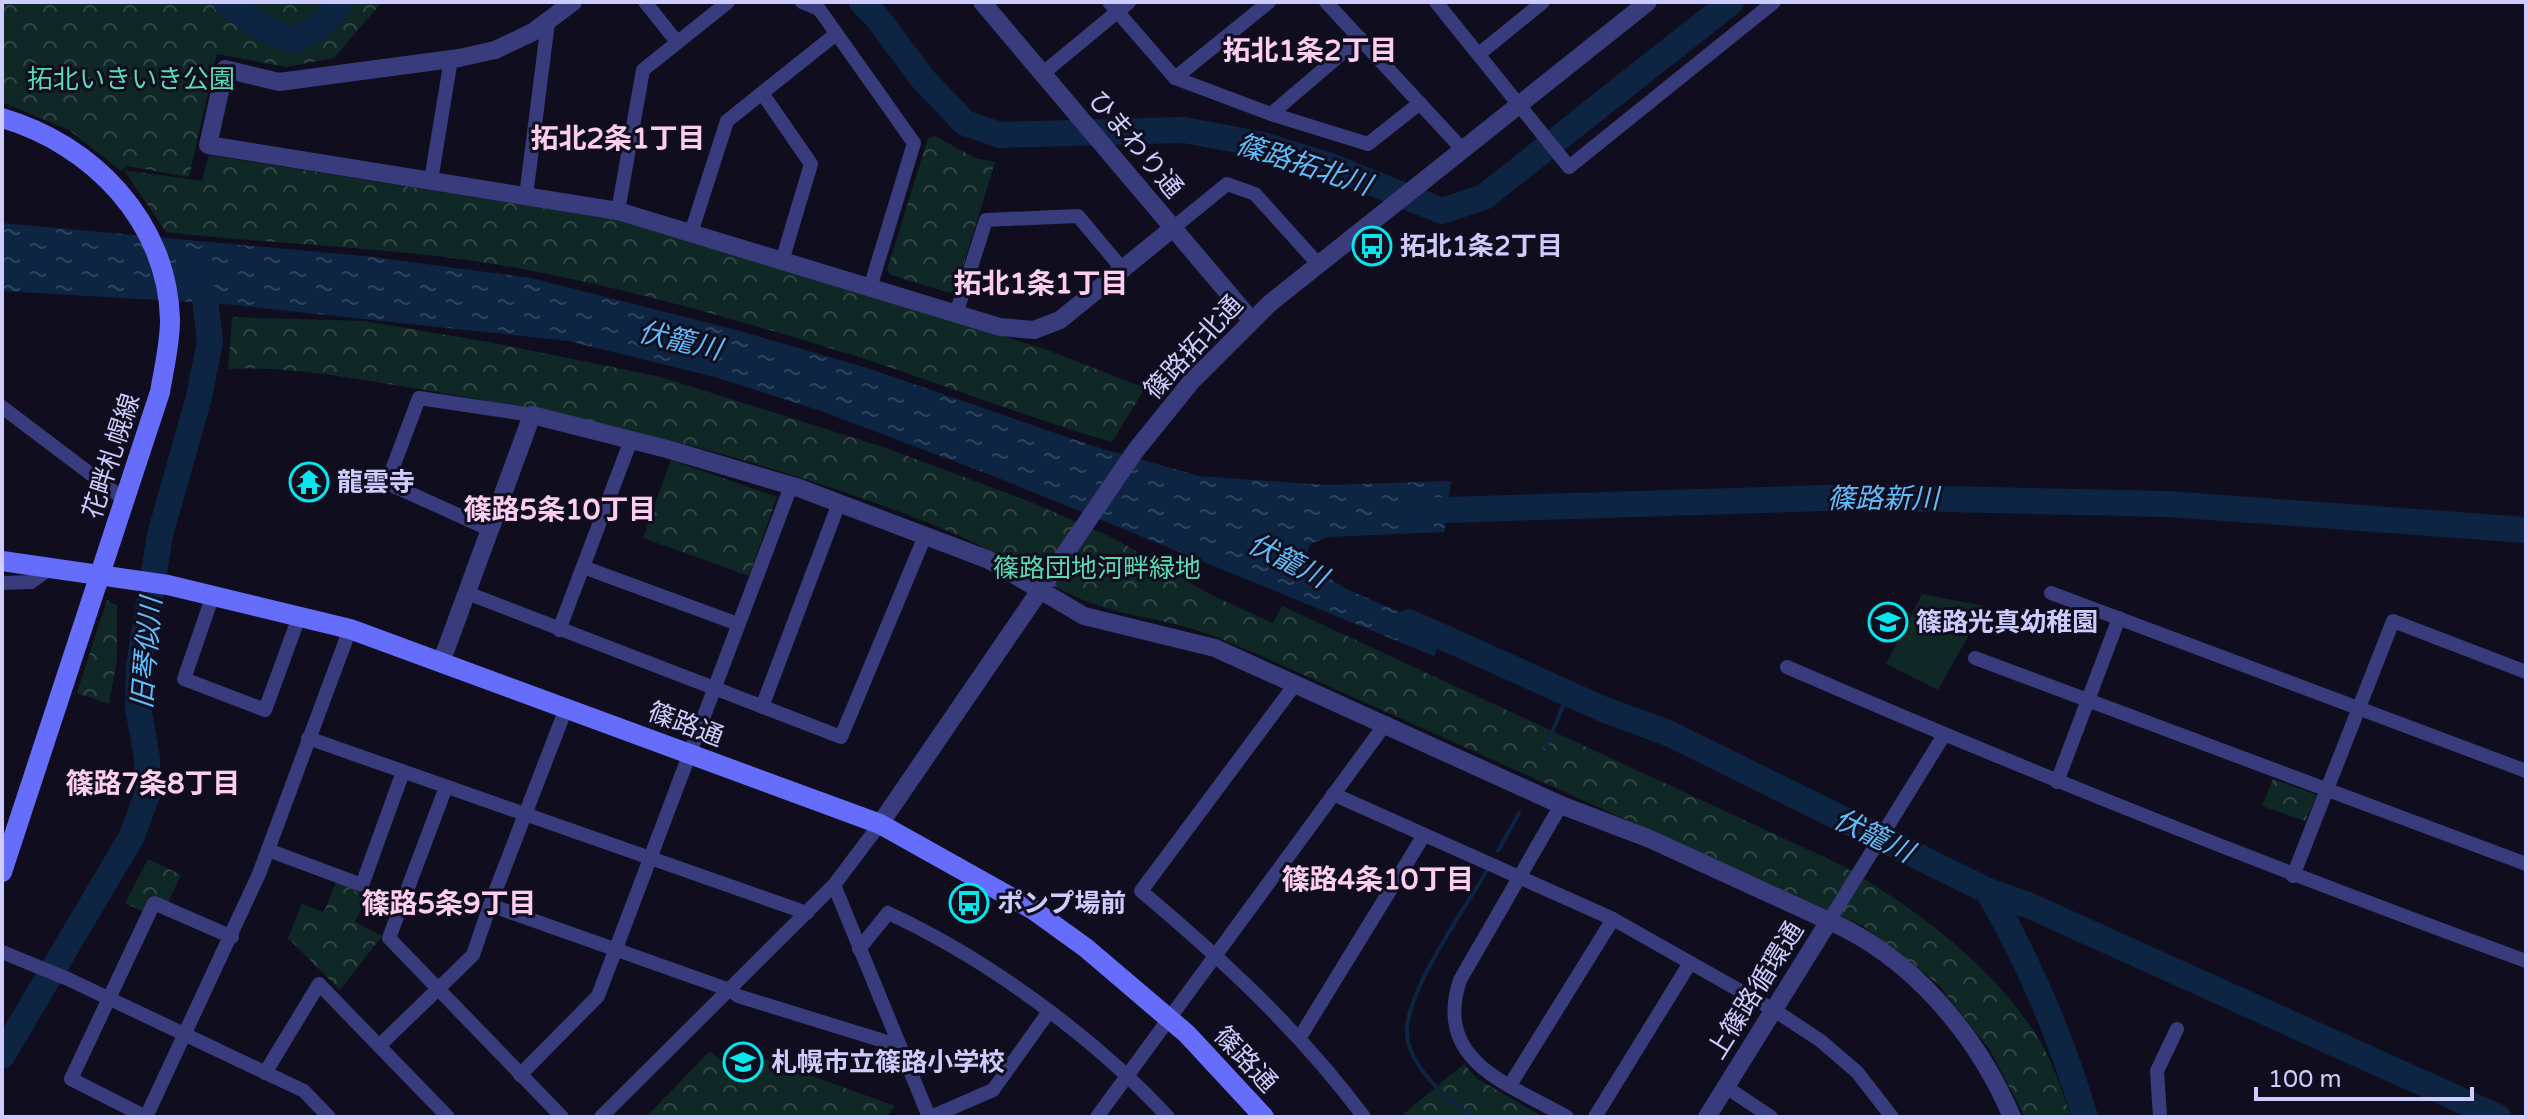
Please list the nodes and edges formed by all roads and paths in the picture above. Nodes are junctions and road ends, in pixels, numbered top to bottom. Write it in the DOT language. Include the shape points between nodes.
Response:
graph roads {
  1 [pos="573,2"];
  2 [pos="645,2"];
  3 [pos="728,2"];
  4 [pos="802,2"];
  5 [pos="982,2"];
  6 [pos="1269,2"];
  7 [pos="1326,2"];
  8 [pos="1436,2"];
  9 [pos="1543,2"];
  10 [pos="1648,2"];
  11 [pos="1774,2"];
  12 [pos="1119,5"];
  13 [pos="548,22"];
  14 [pos="836,34"];
  15 [pos="1360,38"];
  16 [pos="677,42"];
  17 [pos="1479,54"];
  18 [pos="451,59"];
  19 [pos="1042,74"];
  20 [pos="1175,78"];
  21 [pos="762,93"];
  22 [pos="1420,103"];
  23 [pos="1520,105"];
  24 [pos="1271,114"];
  25 [pos="2,118"];
  26 [pos="1463,150"];
  27 [pos="431,180"];
  28 [pos="526,196"];
  29 [pos="618,211"];
  30 [pos="1173,228"];
  31 [pos="691,233"];
  32 [pos="782,261"];
  33 [pos="1319,265"];
  34 [pos="1124,271"];
  35 [pos="870,288"];
  36 [pos="956,314"];
  37 [pos="1251,320"];
  38 [pos="2,407"];
  39 [pos="532,415"];
  40 [pos="631,440"];
  41 [pos="791,486"];
  42 [pos="125,500"];
  43 [pos="839,503"];
  44 [pos="489,529"];
  45 [pos="925,536"];
  46 [pos="3,560"];
  47 [pos="52,567"];
  48 [pos="583,567"];
  49 [pos="101,573"];
  50 [pos="2,583"];
  51 [pos="1042,590"];
  52 [pos="467,593"];
  53 [pos="2051,593"];
  54 [pos="213,595"];
  55 [pos="299,617"];
  56 [pos="2119,618"];
  57 [pos="738,624"];
  58 [pos="350,629"];
  59 [pos="559,630"];
  60 [pos="1975,658"];
  61 [pos="442,660"];
  62 [pos="1787,667"];
  63 [pos="2526,672"];
  64 [pos="1296,683"];
  65 [pos="714,689"];
  66 [pos="2089,700"];
  67 [pos="567,706"];
  68 [pos="762,707"];
  69 [pos="2359,709"];
  70 [pos="1386,723"];
  71 [pos="1944,735"];
  72 [pos="308,738"];
  73 [pos="690,753"];
  74 [pos="2526,771"];
  75 [pos="403,772"];
  76 [pos="2057,782"];
  77 [pos="446,787"];
  78 [pos="2328,789"];
  79 [pos="1333,794"];
  80 [pos="1561,805"];
  81 [pos="526,813"];
  82 [pos="880,824"];
  83 [pos="9,829"];
  84 [pos="1424,835"];
  85 [pos="268,850"];
  86 [pos="650,858"];
  87 [pos="2526,864"];
  88 [pos="2,872"];
  89 [pos="2293,876"];
  90 [pos="1522,878"];
  91 [pos="834,885"];
  92 [pos="490,905"];
  93 [pos="807,913"];
  94 [pos="1613,919"];
  95 [pos="1829,921"];
  96 [pos="232,937"];
  97 [pos="859,949"];
  98 [pos="616,950"];
  99 [pos="2,952"];
  100 [pos="1215,953"];
  101 [pos="2526,961"];
  102 [pos="1690,963"];
  103 [pos="438,989"];
  104 [pos="730,990"];
  105 [pos="107,998"];
  106 [pos="1774,1010"];
  107 [pos="1048,1013"];
  108 [pos="1169,1017"];
  109 [pos="2177,1029"];
  110 [pos="186,1036"];
  111 [pos="1300,1037"];
  112 [pos="379,1046"];
  113 [pos="900,1046"];
  114 [pos="265,1073"];
  115 [pos="520,1075"];
  116 [pos="1127,1076"];
  117 [pos="1510,1085"];
  118 [pos="1726,1087"];
  119 [pos="146,1117"];
  120 [pos="328,1117"];
  121 [pos="448,1117"];
  122 [pos="562,1117"];
  123 [pos="601,1117"];
  124 [pos="930,1117"];
  125 [pos="1097,1117"];
  126 [pos="1168,1117"];
  127 [pos="1264,1117"];
  128 [pos="1364,1117"];
  129 [pos="1567,1117"];
  130 [pos="1595,1117"];
  131 [pos="1707,1117"];
  132 [pos="1771,1117"];
  133 [pos="1892,1117"];
  134 [pos="2012,1117"];
  135 [pos="2160,1117"];
  1 -- 13 [label="street"];
  2 -- 16 [label="street"];
  3 -- 16 [label="street"];
  4 -- 14 [label="street" via="819,9"];
  5 -- 19 [label="street, ひまわり通"];
  6 -- 20 [label="street"];
  7 -- 15 [label="street"];
  8 -- 17 [label="street"];
  9 -- 17 [label="street"];
  10 -- 23 [label="street, 篠路拓北通"];
  11 -- 23 [label="street" via="1569,167"];
  12 -- 19 [label="street"];
  12 -- 20 [label="street"];
  13 -- 18 [label="street" via="495,50"];
  13 -- 28 [label="street"];
  14 -- 21 [label="street"];
  14 -- 35 [label="street" via="914,143"];
  15 -- 22 [label="street"];
  15 -- 24 [label="street"];
  16 -- 29 [label="street" via="643,70"];
  17 -- 23 [label="street"];
  18 -- 27 [label="street"];
  18 -- 27 [label="street" via="279,82 225,69 208,145"];
  19 -- 30 [label="street, ひまわり通"];
  20 -- 24 [label="street"];
  21 -- 31 [label="street" via="727,121"];
  21 -- 32 [label="street" via="811,164"];
  22 -- 24 [label="street" via="1368,144"];
  22 -- 26 [label="street"];
  23 -- 26 [label="street, 篠路拓北通"];
  25 -- 42 [label="main road, 花畔札幌線" via="79,153 115,185 144,229 164,282 170,322 167,353"];
  26 -- 33 [label="street, 篠路拓北通"];
  27 -- 28 [label="street"];
  28 -- 29 [label="street"];
  29 -- 31 [label="street"];
  30 -- 33 [label="street" via="1227,184 1255,194"];
  30 -- 34 [label="street"];
  30 -- 37 [label="street, ひまわり通"];
  31 -- 32 [label="street"];
  32 -- 35 [label="street"];
  33 -- 37 [label="street, 篠路拓北通"];
  34 -- 36 [label="street" via="1060,320 1034,330"];
  34 -- 36 [label="street" via="1078,216 986,220"];
  35 -- 36 [label="street"];
  37 -- 51 [label="street, 篠路拓北通" via="1163,418"];
  38 -- 42 [label="street"];
  39 -- 40 [label="street"];
  39 -- 44 [label="street"];
  39 -- 44 [label="street" via="419,398 387,483"];
  40 -- 41 [label="street"];
  40 -- 48 [label="street"];
  41 -- 43 [label="street"];
  41 -- 57 [label="street"];
  42 -- 49 [label="main road, 花畔札幌線"];
  43 -- 45 [label="street"];
  43 -- 68 [label="street"];
  44 -- 52 [label="street"];
  45 -- 51 [label="street" via="989,560"];
  45 -- 68 [label="street" via="841,737"];
  46 -- 47 [label="main road, 篠路通"];
  47 -- 49 [label="main road, 篠路通"];
  47 -- 50 [label="street" via="31,582"];
  48 -- 57 [label="street"];
  48 -- 59 [label="street"];
  49 -- 54 [label="main road, 篠路通"];
  49 -- 83 [label="main road, 花畔札幌線"];
  51 -- 64 [label="street" via="1084,616 1215,648"];
  51 -- 82 [label="street, 篠路拓北通"];
  52 -- 59 [label="street"];
  52 -- 61 [label="street"];
  53 -- 56 [label="street"];
  54 -- 55 [label="main road, 篠路通"];
  54 -- 55 [label="street" via="184,679 265,710"];
  55 -- 58 [label="main road, 篠路通"];
  56 -- 66 [label="street"];
  56 -- 69 [label="street"];
  57 -- 65 [label="street"];
  58 -- 61 [label="main road, 篠路通"];
  58 -- 72 [label="street"];
  59 -- 65 [label="street"];
  60 -- 66 [label="street"];
  61 -- 67 [label="main road, 篠路通"];
  62 -- 71 [label="street"];
  63 -- 69 [label="street" via="2393,621"];
  64 -- 70 [label="street"];
  64 -- 100 [label="street" via="1141,891"];
  65 -- 68 [label="street"];
  65 -- 73 [label="street"];
  66 -- 76 [label="street"];
  66 -- 78 [label="street"];
  67 -- 73 [label="main road, 篠路通"];
  67 -- 81 [label="street"];
  69 -- 74 [label="street"];
  69 -- 78 [label="street"];
  70 -- 79 [label="street"];
  70 -- 80 [label="street"];
  71 -- 76 [label="street"];
  71 -- 95 [label="street"];
  72 -- 75 [label="street"];
  72 -- 85 [label="street"];
  73 -- 82 [label="main road, 篠路通"];
  73 -- 86 [label="street"];
  75 -- 77 [label="street"];
  75 -- 85 [label="street" via="362,885"];
  76 -- 89 [label="street"];
  77 -- 81 [label="street"];
  77 -- 103 [label="street" via="389,938"];
  78 -- 87 [label="street"];
  78 -- 89 [label="street"];
  79 -- 84 [label="street"];
  79 -- 100 [label="street"];
  80 -- 90 [label="street"];
  80 -- 95 [label="street" via="1650,839"];
  81 -- 86 [label="street"];
  81 -- 92 [label="street"];
  82 -- 91 [label="street"];
  82 -- 108 [label="main road, 篠路通" via="1032,909"];
  83 -- 88 [label="main road, 花畔札幌線"];
  84 -- 90 [label="street"];
  84 -- 111 [label="street"];
  85 -- 96 [label="street"];
  86 -- 93 [label="street"];
  86 -- 98 [label="street"];
  89 -- 101 [label="street"];
  90 -- 94 [label="street"];
  90 -- 117 [label="street" via="1460,980 1452,1005 1461,1045 1472,1060"];
  91 -- 93 [label="street"];
  91 -- 97 [label="street"];
  92 -- 98 [label="street"];
  92 -- 103 [label="street" via="473,955"];
  93 -- 104 [label="street"];
  94 -- 102 [label="street"];
  94 -- 117 [label="street"];
  95 -- 106 [label="street, 上篠路循環通"];
  95 -- 134 [label="street, 上篠路循環通" via="1890,958 1931,993 1973,1043"];
  96 -- 105 [label="street" via="154,903"];
  96 -- 110 [label="street"];
  97 -- 107 [label="street" via="888,913 917,926"];
  97 -- 113 [label="street"];
  98 -- 104 [label="street"];
  98 -- 115 [label="street" via="598,996"];
  99 -- 105 [label="street"];
  100 -- 108 [label="street"];
  100 -- 111 [label="street"];
  102 -- 106 [label="street"];
  102 -- 130 [label="street"];
  103 -- 112 [label="street"];
  103 -- 115 [label="street"];
  104 -- 113 [label="street"];
  104 -- 123 [label="street"];
  105 -- 110 [label="street"];
  105 -- 119 [label="street" via="71,1079"];
  106 -- 118 [label="street, 上篠路循環通"];
  106 -- 133 [label="street" via="1857,1072"];
  107 -- 116 [label="street"];
  107 -- 124 [label="street" via="993,1090"];
  108 -- 116 [label="street"];
  108 -- 127 [label="main road, 篠路通"];
  109 -- 135 [label="street" via="2157,1071"];
  110 -- 114 [label="street"];
  110 -- 119 [label="street"];
  111 -- 128 [label="street"];
  112 -- 114 [label="street" via="319,984"];
  112 -- 121 [label="street"];
  113 -- 124 [label="street"];
  114 -- 120 [label="street" via="304,1091"];
  115 -- 122 [label="street"];
  116 -- 125 [label="street"];
  116 -- 126 [label="street"];
  117 -- 129 [label="street"];
  118 -- 131 [label="street, 上篠路循環通"];
  118 -- 132 [label="street"];
}
